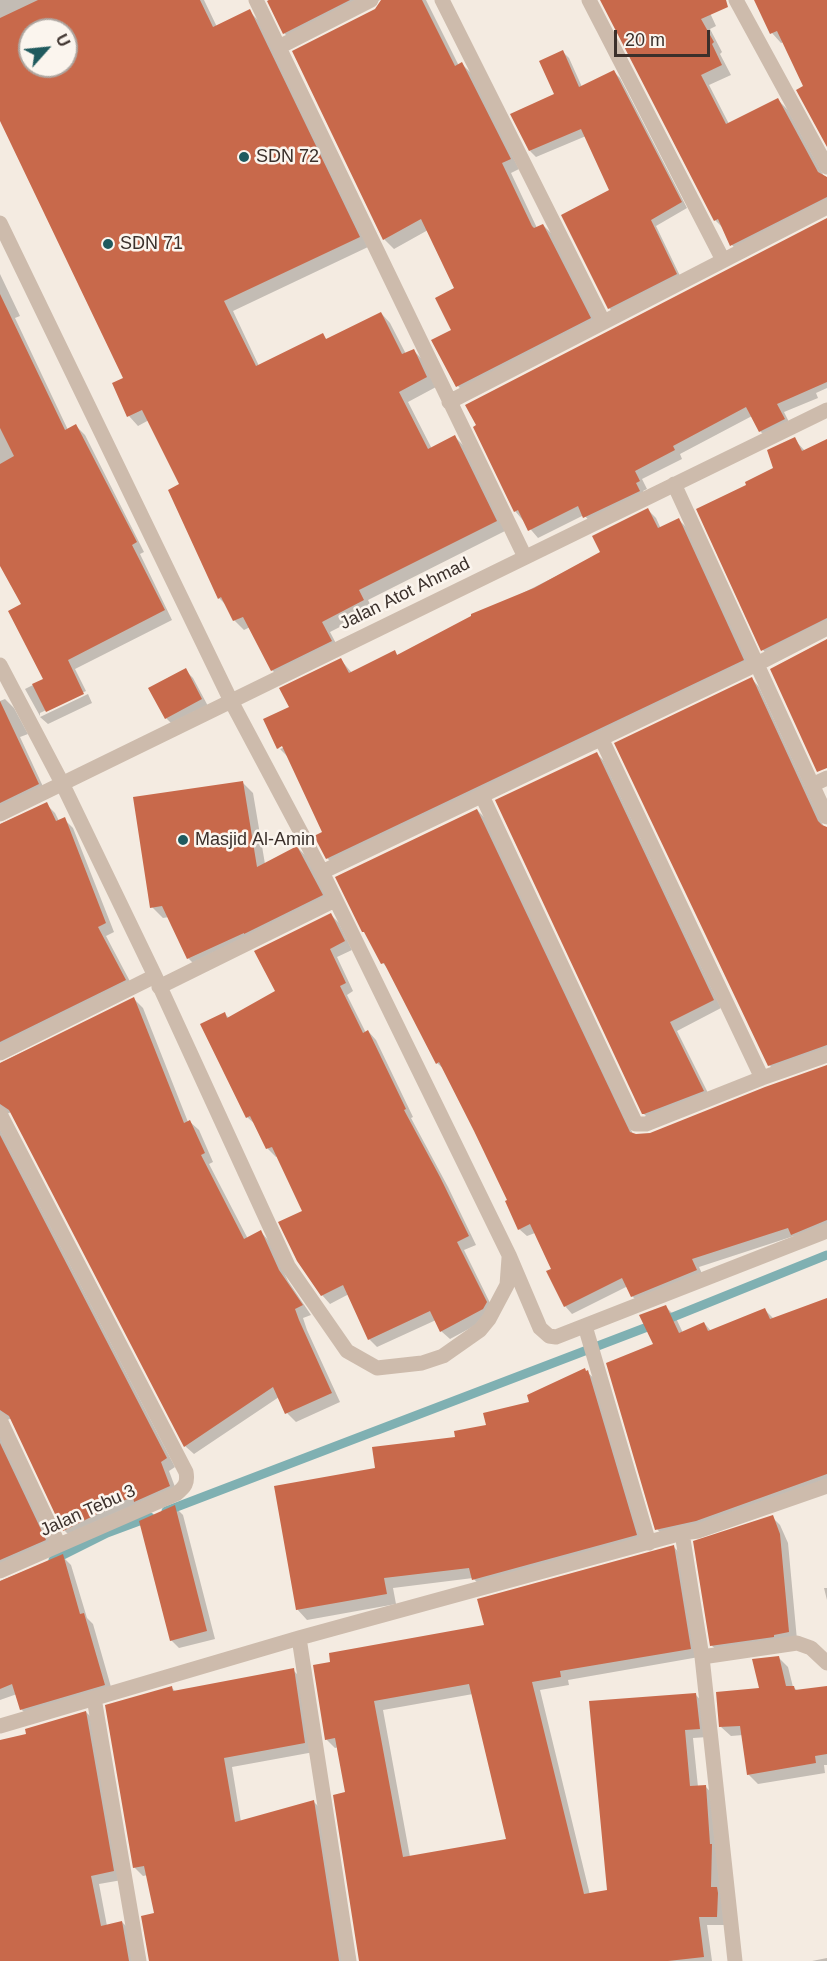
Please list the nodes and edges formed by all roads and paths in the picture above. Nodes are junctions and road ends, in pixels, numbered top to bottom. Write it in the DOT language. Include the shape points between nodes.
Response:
graph roads {
  1 [pos="256,0"];
  2 [pos="371,0"];
  3 [pos="442,0"];
  4 [pos="589,0"];
  5 [pos="736,0"];
  6 [pos="279,47"];
  7 [pos="827,167"];
  8 [pos="827,207"];
  9 [pos="0,223"];
  10 [pos="723,260"];
  11 [pos="603,321"];
  12 [pos="450,402"];
  13 [pos="827,410"];
  14 [pos="674,484"];
  15 [pos="525,557"];
  16 [pos="827,628"];
  17 [pos="0,665"];
  18 [pos="755,665"];
  19 [pos="231,701"];
  20 [pos="602,738"];
  21 [pos="827,778"];
  22 [pos="62,783"];
  23 [pos="812,785"];
  24 [pos="482,796"];
  25 [pos="0,814"];
  26 [pos="827,817"];
  27 [pos="322,872"];
  28 [pos="335,900"];
  29 [pos="157,981"];
  30 [pos="0,1053"];
  31 [pos="827,1055"];
  32 [pos="762,1078"];
  33 [pos="0,1114"];
  34 [pos="827,1231"];
  35 [pos="509,1255"];
  36 [pos="585,1326"];
  37 [pos="0,1420"];
  38 [pos="827,1486"];
  39 [pos="682,1533"];
  40 [pos="648,1543"];
  41 [pos="59,1545"];
  42 [pos="0,1571"];
  43 [pos="299,1638"];
  44 [pos="702,1657"];
  45 [pos="827,1663"];
  46 [pos="94,1698"];
  47 [pos="0,1726"];
  48 [pos="139,1961"];
  49 [pos="350,1961"];
  50 [pos="735,1961"];
  1 -- 6 [label="street"];
  2 -- 6 [label="street"];
  3 -- 11 [label="street"];
  4 -- 10 [label="street"];
  5 -- 7 [label="street"];
  6 -- 12 [label="street"];
  8 -- 10 [label="street"];
  9 -- 19 [label="street"];
  10 -- 11 [label="street"];
  11 -- 12 [label="street"];
  12 -- 15 [label="street"];
  13 -- 14 [label="street, Jalan Atot Ahmad"];
  14 -- 15 [label="street, Jalan Atot Ahmad"];
  14 -- 18 [label="street"];
  15 -- 19 [label="street, Jalan Atot Ahmad"];
  16 -- 18 [label="street"];
  17 -- 22 [label="street"];
  18 -- 20 [label="street"];
  18 -- 23 [label="street"];
  19 -- 22 [label="street, Jalan Atot Ahmad"];
  19 -- 27 [label="street"];
  20 -- 24 [label="street"];
  20 -- 32 [label="street"];
  21 -- 23 [label="street"];
  22 -- 25 [label="street, Jalan Atot Ahmad"];
  22 -- 29 [label="street"];
  23 -- 26 [label="street"];
  24 -- 27 [label="street"];
  24 -- 32 [label="street" via="636,1125"];
  27 -- 28 [label="street"];
  28 -- 29 [label="street"];
  28 -- 35 [label="street"];
  29 -- 30 [label="street"];
  29 -- 35 [label="street" via="288,1266 347,1352 377,1368 422,1363 443,1356 489,1319 507,1286"];
  31 -- 32 [label="street"];
  33 -- 41 [label="street, Jalan Tebu 3" via="188,1481 176,1494"];
  34 -- 36 [label="street"];
  35 -- 36 [label="street" via="540,1328 556,1337"];
  36 -- 40 [label="street"];
  37 -- 41 [label="street"];
  38 -- 39 [label="street" via="698,1531"];
  39 -- 40 [label="street"];
  39 -- 44 [label="street"];
  40 -- 43 [label="street"];
  41 -- 42 [label="street, Jalan Tebu 3"];
  43 -- 46 [label="street"];
  43 -- 49 [label="street"];
  44 -- 45 [label="street" via="797,1643 811,1648"];
  44 -- 50 [label="street"];
  46 -- 47 [label="street"];
  46 -- 48 [label="street"];
}
